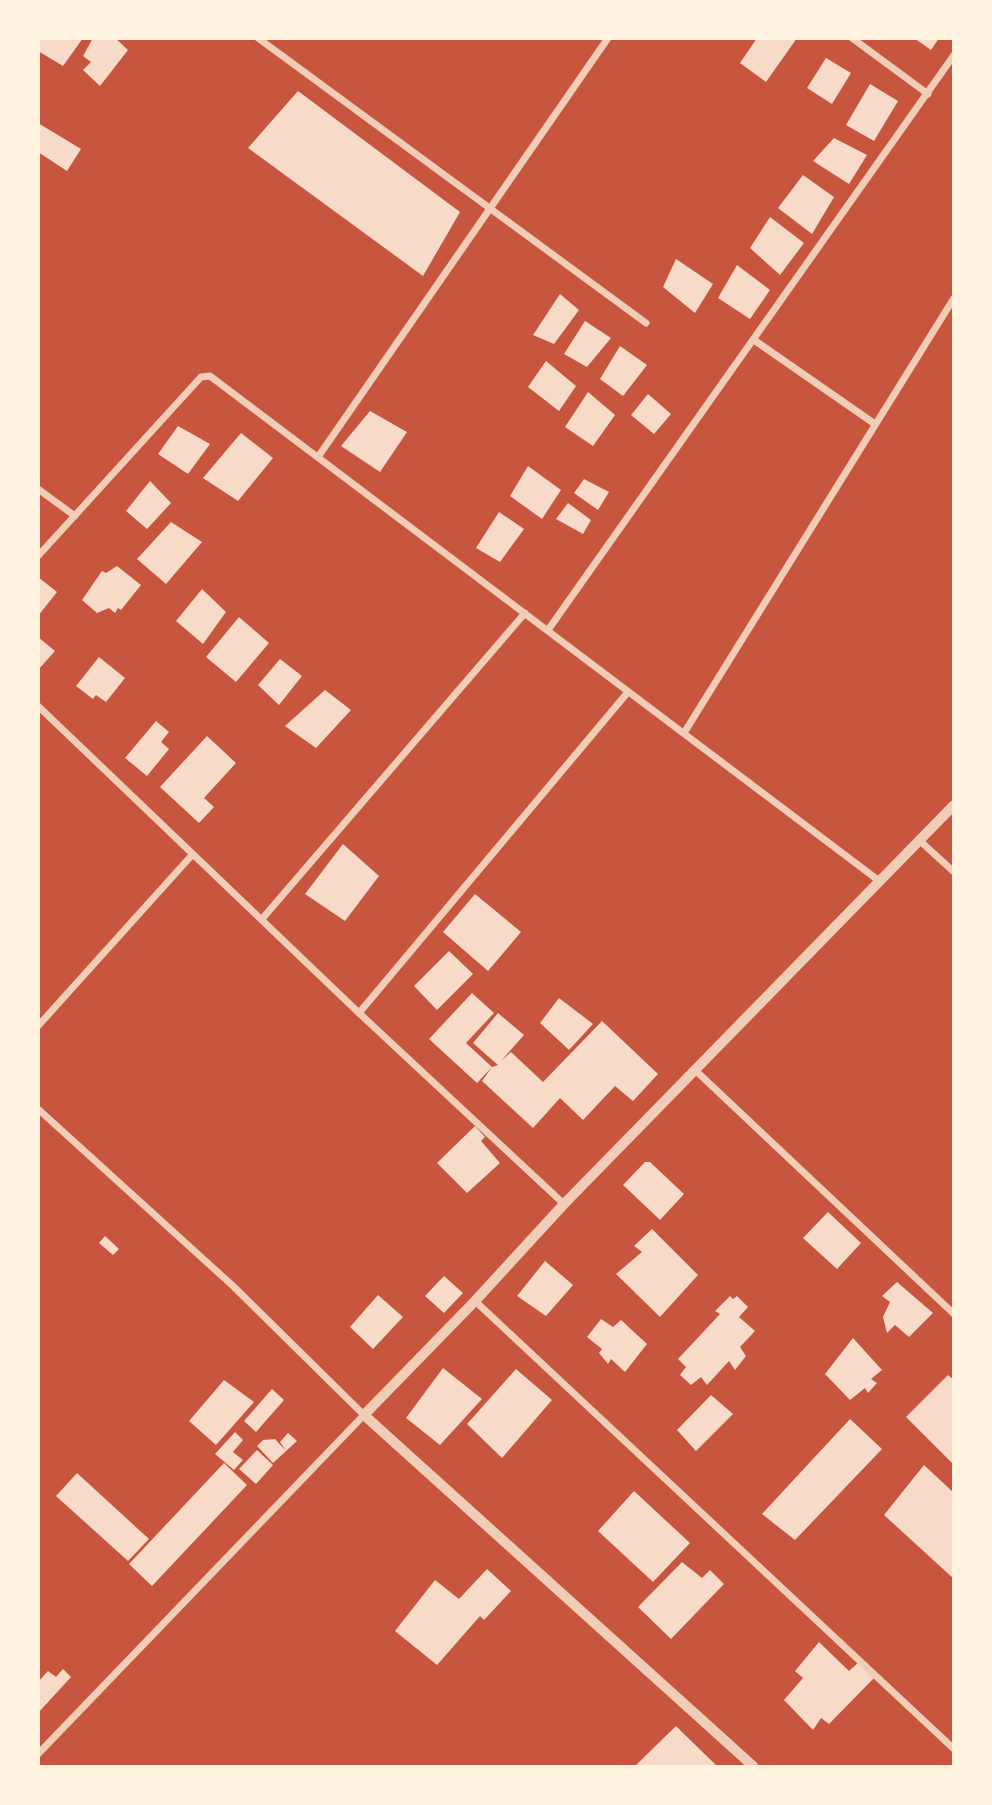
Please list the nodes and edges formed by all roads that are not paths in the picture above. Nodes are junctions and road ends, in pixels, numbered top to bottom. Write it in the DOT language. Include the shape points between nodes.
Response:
graph roads {
  1 [pos="258,38"];
  2 [pos="608,38"];
  3 [pos="852,38"];
  4 [pos="954,55"];
  5 [pos="928,94"];
  6 [pos="488,208"];
  7 [pos="954,298"];
  8 [pos="646,323"];
  9 [pos="754,340"];
  10 [pos="875,424"];
  11 [pos="317,457"];
  12 [pos="38,489"];
  13 [pos="75,516"];
  14 [pos="38,556"];
  15 [pos="525,613"];
  16 [pos="548,631"];
  17 [pos="628,692"];
  18 [pos="38,706"];
  19 [pos="684,733"];
  20 [pos="954,805"];
  21 [pos="919,841"];
  22 [pos="192,855"];
  23 [pos="954,872"];
  24 [pos="878,880"];
  25 [pos="262,919"];
  26 [pos="359,1013"];
  27 [pos="38,1026"];
  28 [pos="695,1070"];
  29 [pos="38,1109"];
  30 [pos="564,1204"];
  31 [pos="475,1301"];
  32 [pos="954,1314"];
  33 [pos="364,1415"];
  34 [pos="954,1749"];
  35 [pos="38,1754"];
  36 [pos="753,1766"];
  1 -- 6 [label="street"];
  2 -- 6 [label="street"];
  3 -- 5 [label="street"];
  4 -- 5 [label="street"];
  5 -- 9 [label="street"];
  6 -- 8 [label="street"];
  6 -- 11 [label="street"];
  7 -- 10 [label="street"];
  9 -- 10 [label="street"];
  9 -- 16 [label="street"];
  10 -- 19 [label="street"];
  11 -- 13 [label="street" via="206,375"];
  11 -- 15 [label="street"];
  12 -- 13 [label="street"];
  13 -- 14 [label="street"];
  15 -- 16 [label="street"];
  15 -- 25 [label="street"];
  16 -- 17 [label="street"];
  17 -- 19 [label="street"];
  17 -- 26 [label="street"];
  18 -- 22 [label="street"];
  19 -- 24 [label="street"];
  20 -- 21 [label="street"];
  21 -- 23 [label="street"];
  21 -- 24 [label="street"];
  22 -- 25 [label="street"];
  22 -- 27 [label="street"];
  24 -- 28 [label="street"];
  25 -- 26 [label="street"];
  26 -- 30 [label="street"];
  28 -- 30 [label="street"];
  28 -- 32 [label="street"];
  29 -- 33 [label="street" via="233,1286"];
  30 -- 31 [label="street"];
  31 -- 33 [label="street"];
  31 -- 34 [label="street"];
  33 -- 35 [label="street"];
  33 -- 36 [label="street"];
}
